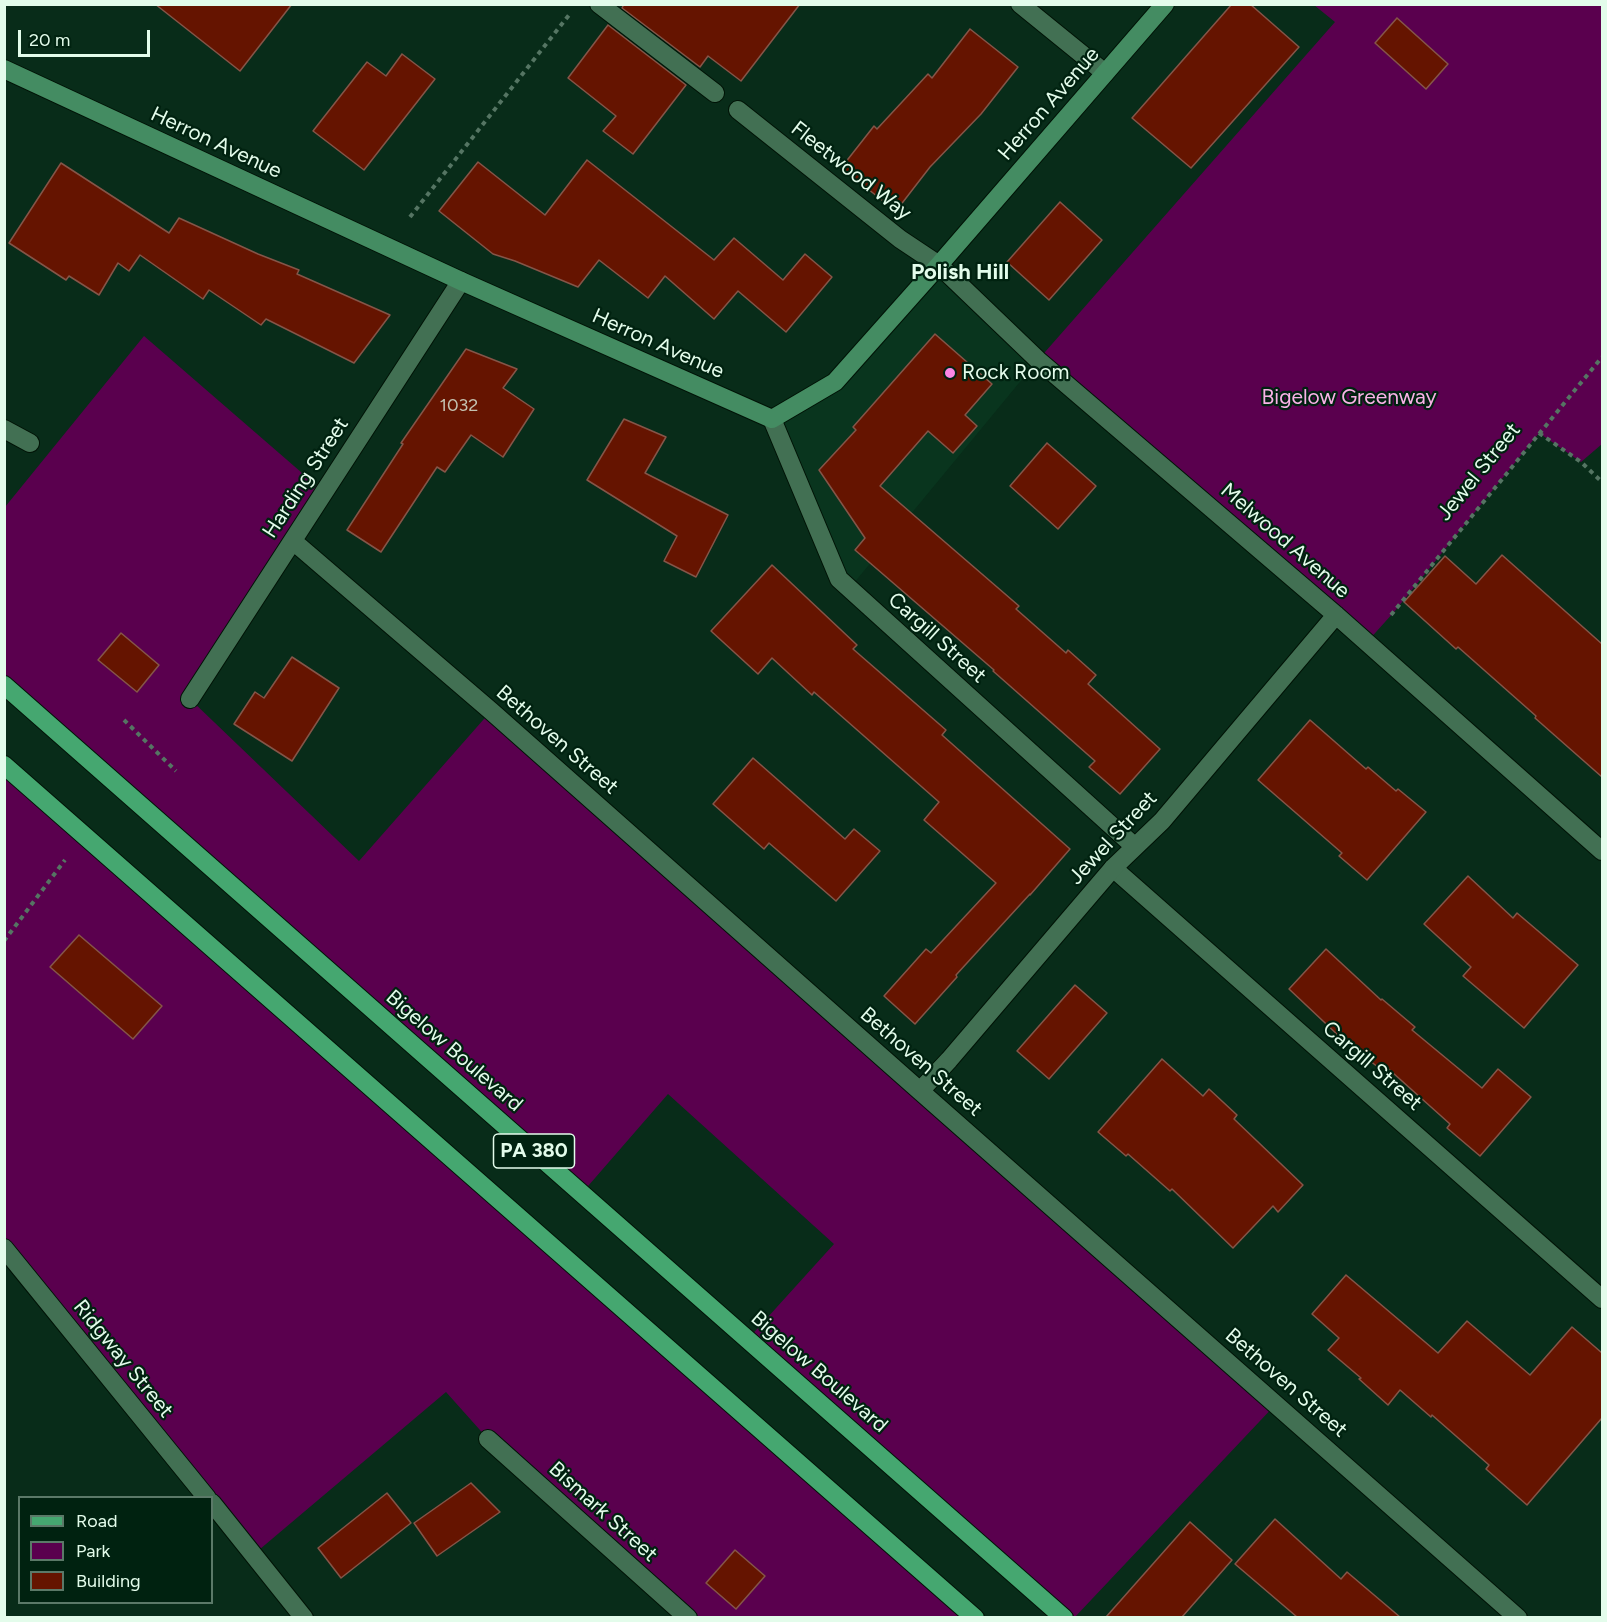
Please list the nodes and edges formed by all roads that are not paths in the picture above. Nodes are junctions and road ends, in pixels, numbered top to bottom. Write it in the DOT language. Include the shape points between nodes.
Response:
graph roads {
  1 [pos="600,4"];
  2 [pos="1020,4"];
  3 [pos="1166,4"];
  4 [pos="4,69"];
  5 [pos="1105,73"];
  6 [pos="715,93"];
  7 [pos="738,110"];
  8 [pos="939,265"];
  9 [pos="461,281"];
  10 [pos="772,419"];
  11 [pos="4,429"];
  12 [pos="30,443"];
  13 [pos="292,542"];
  14 [pos="1336,615"];
  15 [pos="4,685"];
  16 [pos="190,699"];
  17 [pos="4,765"];
  18 [pos="1134,846"];
  19 [pos="1602,851"];
  20 [pos="1113,868"];
  21 [pos="920,1091"];
  22 [pos="4,1248"];
  23 [pos="1602,1299"];
  24 [pos="488,1439"];
  25 [pos="206,1496"];
  26 [pos="213,1504"];
  27 [pos="304,1617"];
  28 [pos="688,1617"];
  29 [pos="975,1617"];
  30 [pos="1064,1617"];
  31 [pos="1518,1617"];
  1 -- 6 [label="street"];
  2 -- 5 [label="street"];
  3 -- 5 [label="street, Herron Avenue"];
  4 -- 9 [label="street, Herron Avenue"];
  5 -- 8 [label="street, Herron Avenue"];
  7 -- 8 [label="street, Fleetwood Way" via="900,239"];
  8 -- 10 [label="street, Herron Avenue" via="835,382"];
  8 -- 14 [label="street, Melwood Avenue" via="1038,360"];
  9 -- 10 [label="street, Herron Avenue"];
  9 -- 13 [label="street, Harding Street"];
  10 -- 18 [label="street, Cargill Street" via="839,579"];
  11 -- 12 [label="street"];
  13 -- 16 [label="street, Harding Street"];
  13 -- 21 [label="street, Bethoven Street" via="491,711"];
  14 -- 18 [label="street, Jewel Street" via="1162,821"];
  14 -- 19 [label="street, Melwood Avenue"];
  15 -- 30 [label="main road, Bigelow Boulevard / PA 380"];
  17 -- 29 [label="main road, PA 380"];
  18 -- 20 [label="street, Jewel Street"];
  20 -- 21 [label="street, Jewel Street"];
  20 -- 23 [label="street, Cargill Street"];
  21 -- 31 [label="street, Bethoven Street"];
  22 -- 25 [label="street, Ridgway Street"];
  24 -- 28 [label="street, Bismark Street"];
  26 -- 27 [label="street"];
}
